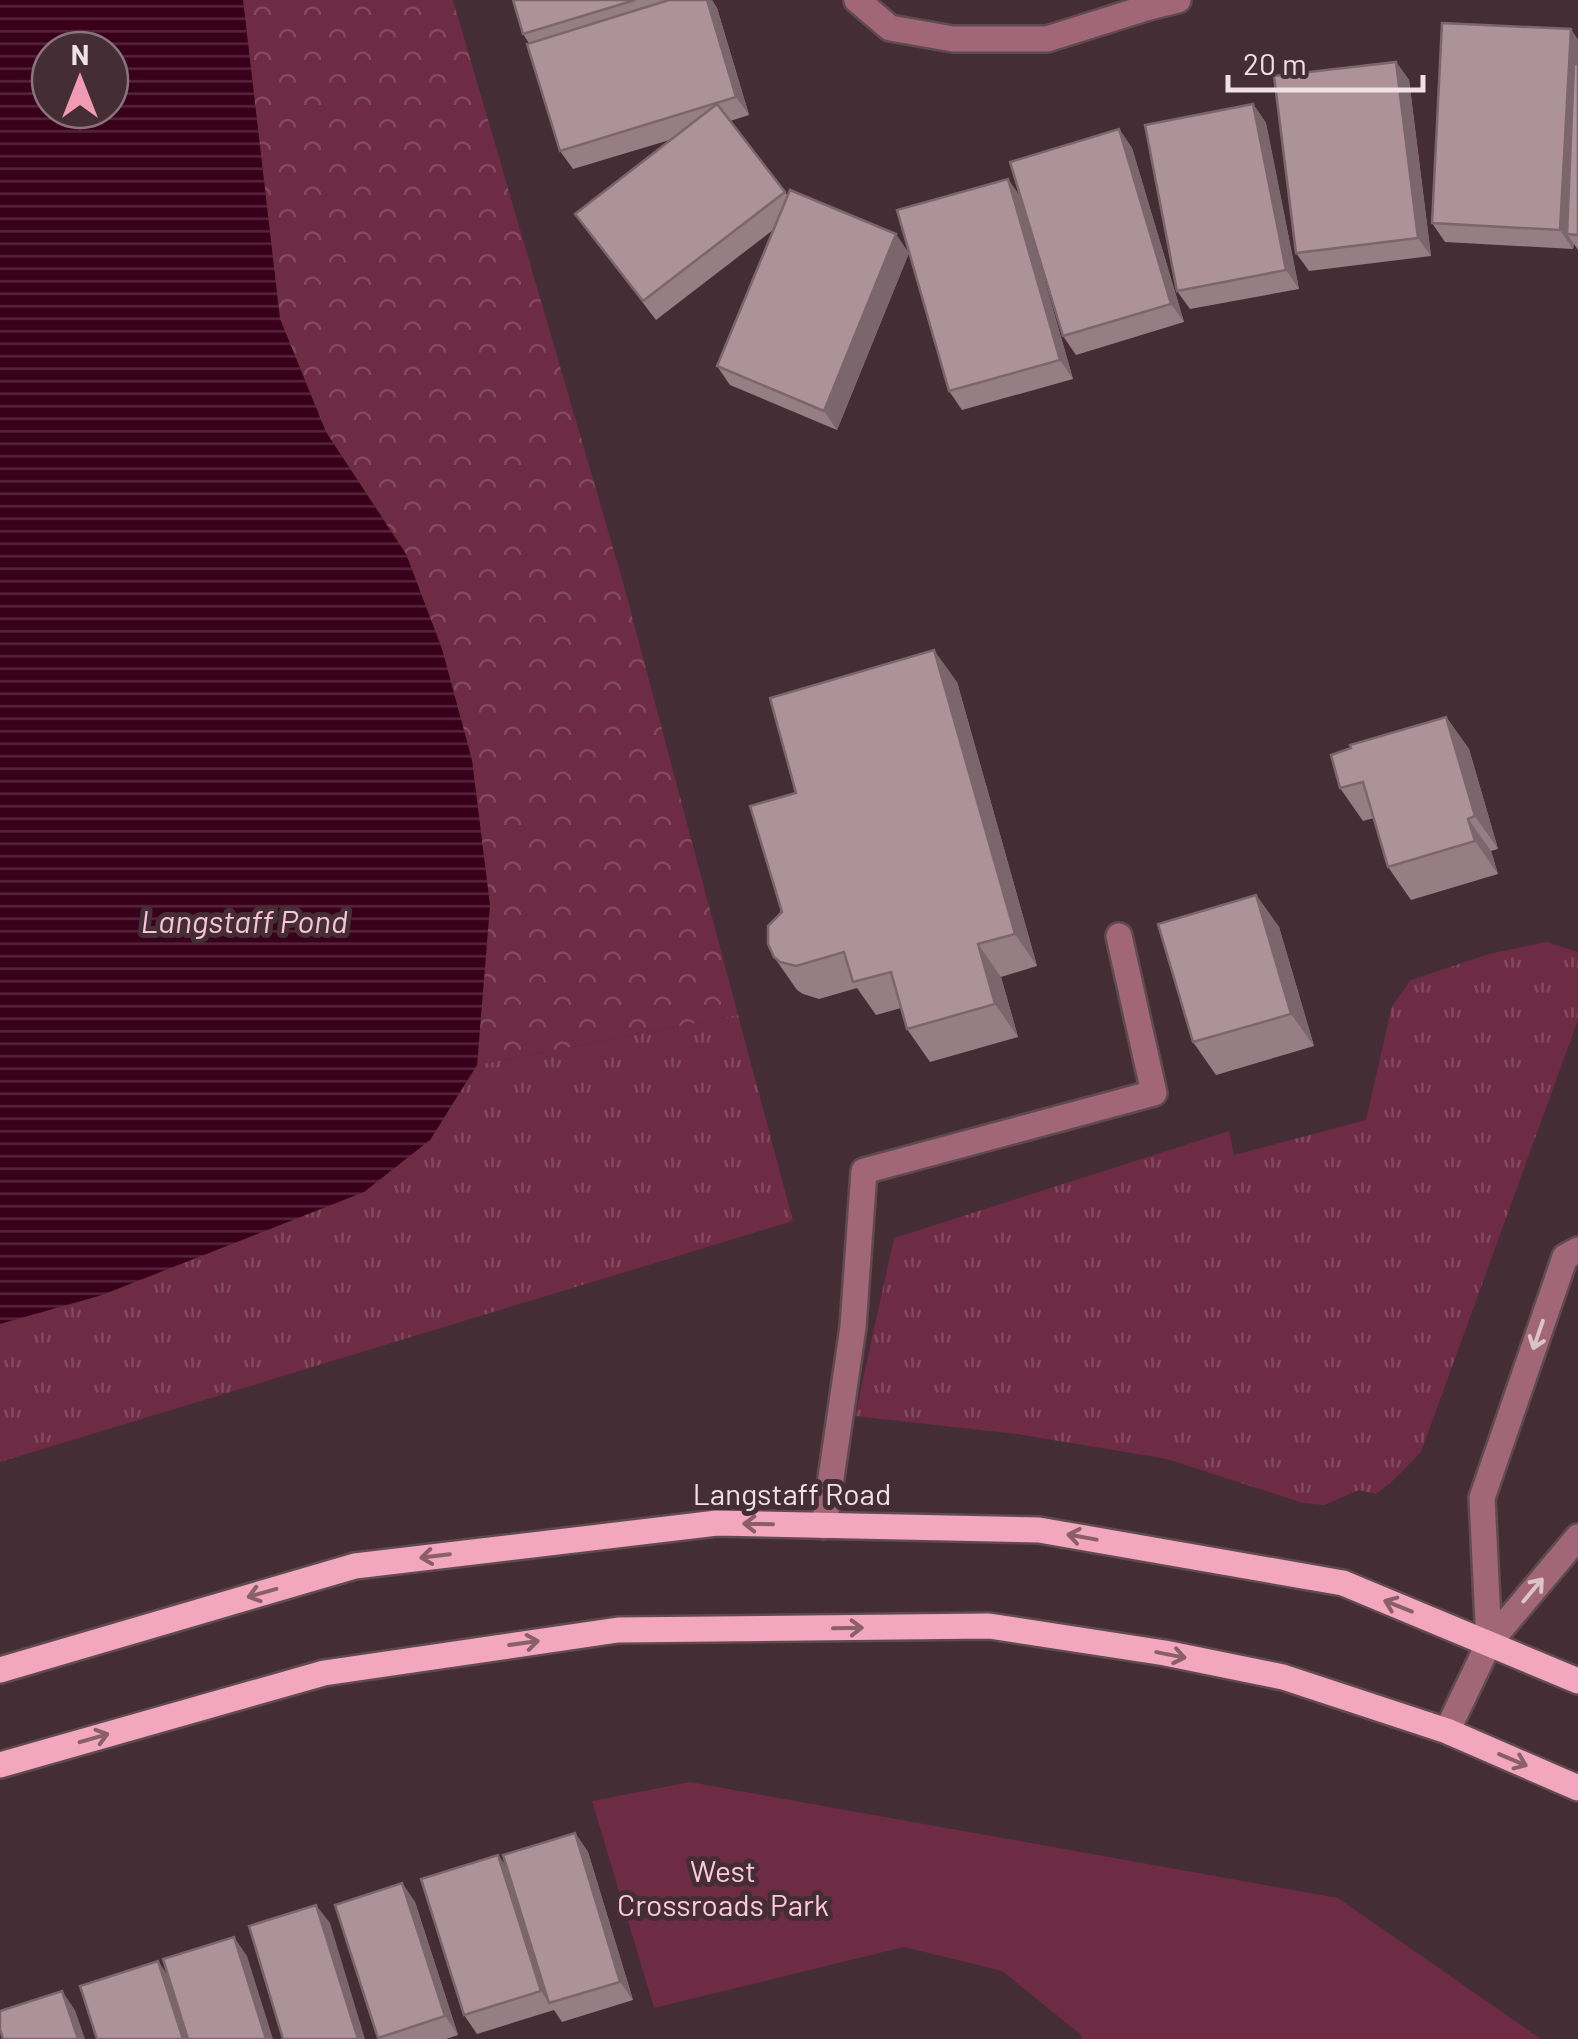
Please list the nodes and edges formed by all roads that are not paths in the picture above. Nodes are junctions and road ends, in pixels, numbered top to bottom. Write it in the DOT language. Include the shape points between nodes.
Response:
graph roads {
  1 [pos="857,0"];
  2 [pos="1178,0"];
  3 [pos="1119,936"];
  4 [pos="1578,1250"];
  5 [pos="824,1526"];
  6 [pos="1578,1537"];
  7 [pos="1489,1642"];
  8 [pos="0,1670"];
  9 [pos="1578,1681"];
  10 [pos="1447,1732"];
  11 [pos="0,1765"];
  12 [pos="1578,1788"];
  1 -- 2 [label="street" via="890,28 953,39 1047,39"];
  3 -- 5 [label="street" via="1154,1093 864,1171 853,1327"];
  4 -- 7 [label="street, one-way" via="1565,1257 1482,1498"];
  7 -- 5 [label="main road, Langstaff Road, one-way" via="1344,1583 1277,1571 1039,1530"];
  5 -- 8 [label="main road, Langstaff Road, one-way" via="717,1523 356,1566"];
  7 -- 6 [label="street, one-way"];
  7 -- 9 [label="main road, Langstaff Road"];
  7 -- 10 [label="street"];
  11 -- 10 [label="main road, one-way" via="324,1673 618,1630 989,1626 1283,1677"];
  10 -- 12 [label="main road, one-way"];
}
